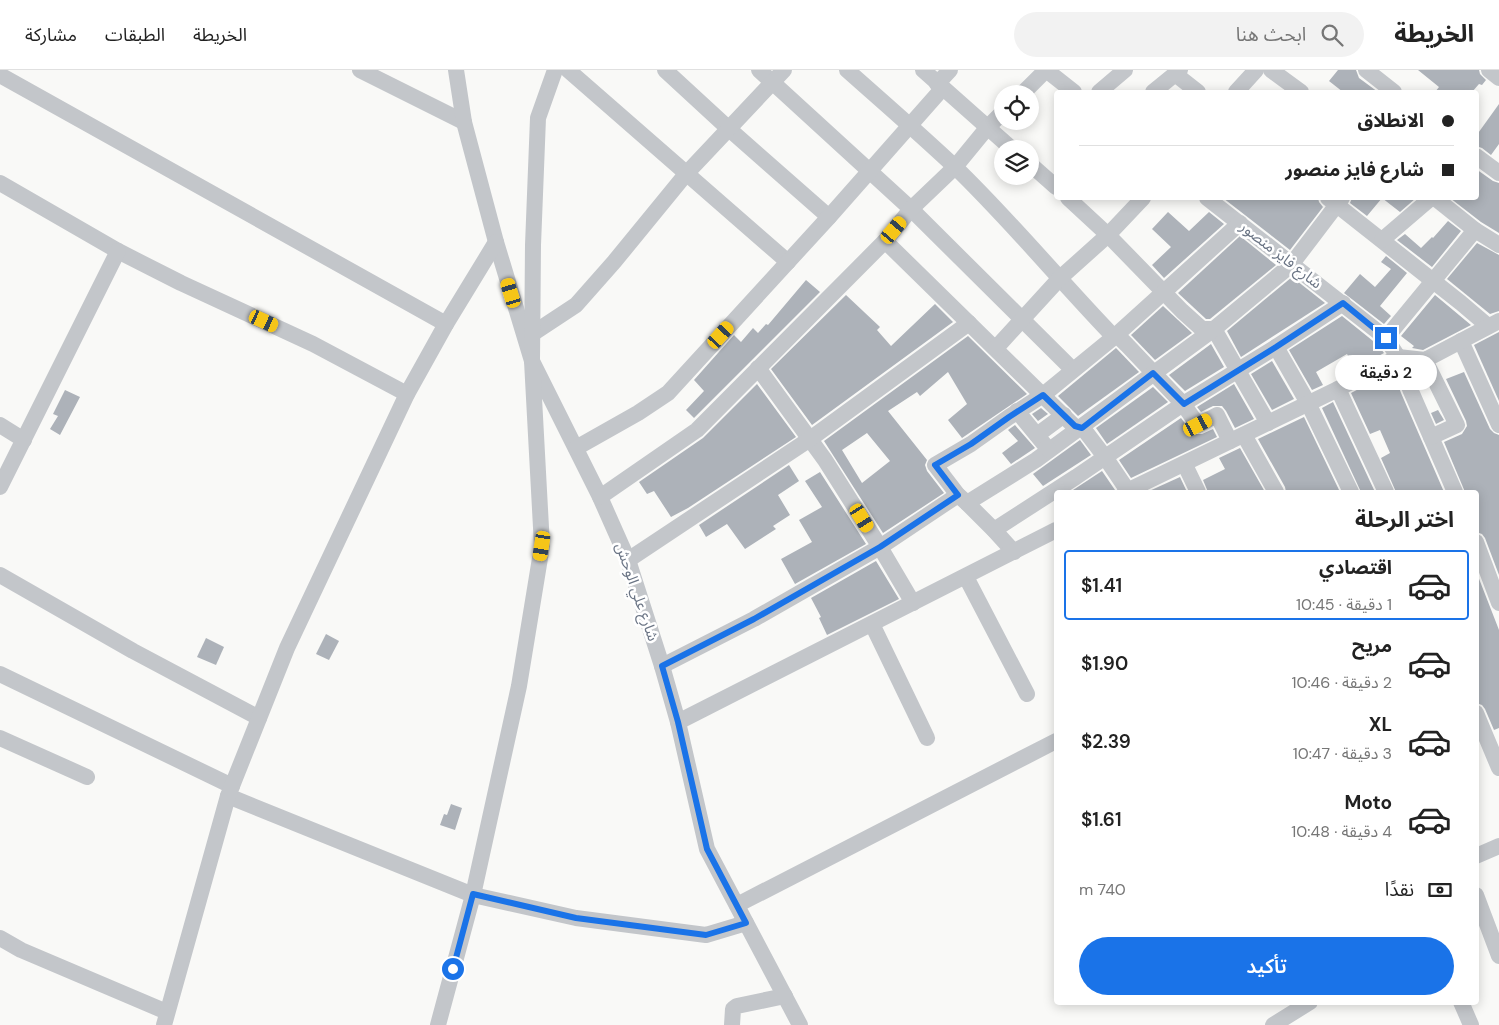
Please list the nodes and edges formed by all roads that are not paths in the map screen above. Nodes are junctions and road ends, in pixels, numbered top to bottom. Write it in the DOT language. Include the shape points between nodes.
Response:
graph roads {
  1 [pos="360,70"];
  2 [pos="456,70"];
  3 [pos="555,70"];
  4 [pos="568,70"];
  5 [pos="665,70"];
  6 [pos="759,70"];
  7 [pos="784,70"];
  8 [pos="847,70"];
  9 [pos="923,70"];
  10 [pos="950,70"];
  11 [pos="1046,70"];
  12 [pos="1125,70"];
  13 [pos="1256,70"];
  14 [pos="1271,70"];
  15 [pos="1366,70"];
  16 [pos="1489,70"];
  17 [pos="1177,72"];
  18 [pos="0,75"];
  19 [pos="1499,78"];
  20 [pos="772,83"];
  21 [pos="1031,85"];
  22 [pos="940,86"];
  23 [pos="1071,90"];
  24 [pos="1101,90"];
  25 [pos="1155,90"];
  26 [pos="1196,90"];
  27 [pos="1238,90"];
  28 [pos="1298,90"];
  29 [pos="1391,90"];
  30 [pos="994,121"];
  31 [pos="464,122"];
  32 [pos="910,127"];
  33 [pos="987,128"];
  34 [pos="728,129"];
  35 [pos="1001,140"];
  36 [pos="1479,158"];
  37 [pos="955,167"];
  38 [pos="869,171"];
  39 [pos="1039,171"];
  40 [pos="1499,173"];
  41 [pos="686,174"];
  42 [pos="1054,182"];
  43 [pos="0,183"];
  44 [pos="1070,200"];
  45 [pos="1141,200"];
  46 [pos="1210,200"];
  47 [pos="1336,200"];
  48 [pos="1431,200"];
  49 [pos="1436,200"];
  50 [pos="911,209"];
  51 [pos="830,217"];
  52 [pos="1240,223"];
  53 [pos="1475,230"];
  54 [pos="1108,235"];
  55 [pos="1382,240"];
  56 [pos="885,241"];
  57 [pos="496,242"];
  58 [pos="1499,245"];
  59 [pos="118,251"];
  60 [pos="788,262"];
  61 [pos="1291,265"];
  62 [pos="1060,278"];
  63 [pos="1432,281"];
  64 [pos="1164,290"];
  65 [pos="1343,303"];
  66 [pos="1024,319"];
  67 [pos="970,323"];
  68 [pos="446,324"];
  69 [pos="1493,324"];
  70 [pos="1214,329"];
  71 [pos="532,334"];
  72 [pos="1114,337"];
  73 [pos="1386,338"];
  74 [pos="1462,340"];
  75 [pos="1276,347"];
  76 [pos="996,348"];
  77 [pos="1398,357"];
  78 [pos="1425,360"];
  79 [pos="532,361"];
  80 [pos="758,368"];
  81 [pos="1073,370"];
  82 [pos="1238,370"];
  83 [pos="1153,373"];
  84 [pos="1338,390"];
  85 [pos="407,394"];
  86 [pos="1043,395"];
  87 [pos="1184,404"];
  88 [pos="1308,404"];
  89 [pos="1017,411"];
  90 [pos="1064,415"];
  91 [pos="1268,423"];
  92 [pos="0,425"];
  93 [pos="1499,425"];
  94 [pos="1082,428"];
  95 [pos="1037,435"];
  96 [pos="1431,437"];
  97 [pos="1237,438"];
  98 [pos="810,439"];
  99 [pos="24,440"];
  100 [pos="576,448"];
  101 [pos="1049,450"];
  102 [pos="1105,457"];
  103 [pos="1185,465"];
  104 [pos="0,488"];
  105 [pos="1055,490"];
  106 [pos="1126,490"];
  107 [pos="1131,490"];
  108 [pos="1197,490"];
  109 [pos="1275,490"];
  110 [pos="1350,490"];
  111 [pos="1385,490"];
  112 [pos="1454,490"];
  113 [pos="1054,491"];
  114 [pos="600,497"];
  115 [pos="963,499"];
  116 [pos="994,530"];
  117 [pos="1054,531"];
  118 [pos="880,547"];
  119 [pos="1479,547"];
  120 [pos="1014,552"];
  121 [pos="628,560"];
  122 [pos="1487,561"];
  123 [pos="0,575"];
  124 [pos="966,577"];
  125 [pos="1499,603"];
  126 [pos="913,604"];
  127 [pos="872,624"];
  128 [pos="662,666"];
  129 [pos="0,674"];
  130 [pos="1027,694"];
  131 [pos="259,718"];
  132 [pos="1479,720"];
  133 [pos="678,722"];
  134 [pos="0,738"];
  135 [pos="927,738"];
  136 [pos="1054,742"];
  137 [pos="1499,768"];
  138 [pos="87,777"];
  139 [pos="230,791"];
  140 [pos="1499,846"];
  141 [pos="1479,855"];
  142 [pos="473,894"];
  143 [pos="1479,903"];
  144 [pos="737,905"];
  145 [pos="746,923"];
  146 [pos="0,938"];
  147 [pos="1499,956"];
  148 [pos="785,996"];
  149 [pos="1305,1005"];
  150 [pos="1462,1005"];
  151 [pos="166,1018"];
  152 [pos="438,1025"];
  153 [pos="732,1025"];
  154 [pos="800,1025"];
  155 [pos="1273,1025"];
  156 [pos="1471,1025"];
  1 -- 31 [label="street"];
  2 -- 31 [label="street"];
  3 -- 71 [label="street" via="538,118"];
  4 -- 41 [label="street"];
  5 -- 34 [label="street"];
  6 -- 20 [label="street"];
  7 -- 20 [label="street"];
  8 -- 32 [label="street"];
  9 -- 22 [label="street"];
  10 -- 22 [label="street"];
  11 -- 21 [label="street"];
  11 -- 23 [label="street"];
  12 -- 24 [label="street"];
  13 -- 27 [label="street"];
  14 -- 28 [label="street"];
  15 -- 29 [label="street"];
  16 -- 19 [label="street"];
  17 -- 25 [label="street"];
  17 -- 26 [label="street"];
  18 -- 68 [label="street"];
  20 -- 34 [label="street"];
  20 -- 38 [label="street"];
  22 -- 32 [label="street"];
  22 -- 33 [label="street"];
  30 -- 33 [label="street"];
  31 -- 57 [label="street"];
  32 -- 37 [label="street"];
  32 -- 38 [label="street"];
  33 -- 35 [label="street"];
  33 -- 37 [label="street"];
  34 -- 41 [label="street"];
  34 -- 51 [label="street"];
  36 -- 40 [label="street"];
  37 -- 50 [label="street"];
  37 -- 62 [label="street"];
  38 -- 50 [label="street"];
  38 -- 51 [label="street"];
  39 -- 42 [label="street"];
  41 -- 60 [label="street"];
  41 -- 71 [label="street" via="576,305"];
  43 -- 59 [label="street"];
  44 -- 54 [label="street"];
  45 -- 54 [label="street"];
  46 -- 52 [label="street, شارع فايز منصور"];
  47 -- 55 [label="street"];
  47 -- 61 [label="street"];
  48 -- 55 [label="street"];
  49 -- 53 [label="street"];
  50 -- 56 [label="street"];
  50 -- 66 [label="street"];
  51 -- 60 [label="street"];
  52 -- 61 [label="street, شارع فايز منصور"];
  52 -- 64 [label="street"];
  53 -- 58 [label="street"];
  53 -- 63 [label="street"];
  54 -- 62 [label="street"];
  54 -- 64 [label="street"];
  55 -- 63 [label="street"];
  56 -- 67 [label="street"];
  56 -- 80 [label="street"];
  57 -- 68 [label="street"];
  57 -- 79 [label="street"];
  59 -- 85 [label="street" via="313,344"];
  59 -- 99 [label="street"];
  60 -- 100 [label="street" via="668,393"];
  61 -- 65 [label="street, شارع فايز منصور"];
  61 -- 70 [label="street"];
  62 -- 66 [label="street"];
  62 -- 72 [label="street"];
  63 -- 69 [label="street"];
  63 -- 73 [label="street"];
  64 -- 70 [label="street" via="1202,329"];
  64 -- 72 [label="street"];
  65 -- 73 [label="street, شارع فايز منصور"];
  65 -- 75 [label="street"];
  66 -- 76 [label="street"];
  66 -- 81 [label="street"];
  67 -- 76 [label="street"];
  67 -- 98 [label="street"];
  68 -- 85 [label="street"];
  69 -- 74 [label="street"];
  70 -- 82 [label="street"];
  70 -- 83 [label="street"];
  71 -- 79 [label="street"];
  72 -- 81 [label="street"];
  72 -- 83 [label="street" via="1118,337"];
  73 -- 77 [label="street, شارع فايز منصور"];
  74 -- 78 [label="street"];
  74 -- 93 [label="street"];
  75 -- 82 [label="street"];
  75 -- 88 [label="street"];
  76 -- 86 [label="street"];
  77 -- 78 [label="street"];
  77 -- 84 [label="street"];
  77 -- 96 [label="street, شارع فايز منصور"];
  78 -- 96 [label="street" via="1457,426"];
  79 -- 100 [label="street, شارع علي الوحش"];
  79 -- 142 [label="street" via="542,546 519,686"];
  80 -- 98 [label="street"];
  80 -- 114 [label="street" via="697,430"];
  81 -- 86 [label="street"];
  82 -- 87 [label="street"];
  82 -- 91 [label="street"];
  83 -- 87 [label="street"];
  83 -- 94 [label="street"];
  84 -- 88 [label="street"];
  84 -- 111 [label="street"];
  85 -- 131 [label="street" via="287,648"];
  86 -- 89 [label="street"];
  86 -- 90 [label="street"];
  87 -- 97 [label="street" via="1198,425 1217,415"];
  87 -- 102 [label="street"];
  88 -- 91 [label="street"];
  88 -- 110 [label="street"];
  89 -- 95 [label="street"];
  89 -- 115 [label="street" via="935,465"];
  90 -- 94 [label="street"];
  90 -- 95 [label="street"];
  91 -- 97 [label="street"];
  92 -- 99 [label="street"];
  94 -- 101 [label="street"];
  94 -- 102 [label="street"];
  95 -- 101 [label="street"];
  96 -- 112 [label="street, شارع فايز منصور"];
  97 -- 103 [label="street"];
  97 -- 109 [label="street"];
  98 -- 118 [label="street"];
  98 -- 121 [label="street"];
  99 -- 104 [label="street"];
  100 -- 114 [label="street, شارع علي الوحش"];
  101 -- 115 [label="street"];
  102 -- 105 [label="street"];
  102 -- 106 [label="street"];
  103 -- 107 [label="street"];
  103 -- 108 [label="street"];
  113 -- 116 [label="street"];
  114 -- 121 [label="street, شارع علي الوحش"];
  115 -- 116 [label="street"];
  115 -- 118 [label="street"];
  116 -- 120 [label="street"];
  117 -- 120 [label="street"];
  118 -- 126 [label="street"];
  118 -- 128 [label="street" via="754,619"];
  119 -- 122 [label="street"];
  120 -- 124 [label="street"];
  121 -- 128 [label="street, شارع علي الوحش"];
  122 -- 125 [label="street"];
  123 -- 131 [label="street"];
  124 -- 126 [label="street"];
  124 -- 130 [label="street"];
  126 -- 127 [label="street"];
  127 -- 133 [label="street"];
  127 -- 135 [label="street"];
  128 -- 133 [label="street, شارع علي الوحش"];
  129 -- 139 [label="street"];
  131 -- 139 [label="street"];
  132 -- 137 [label="street"];
  133 -- 144 [label="street, شارع علي الوحش" via="707,849"];
  134 -- 138 [label="street"];
  136 -- 144 [label="street"];
  139 -- 142 [label="street"];
  139 -- 151 [label="street"];
  140 -- 141 [label="street"];
  142 -- 145 [label="street" via="576,918 706,935"];
  142 -- 152 [label="street"];
  143 -- 147 [label="street"];
  144 -- 145 [label="street, شارع علي الوحش"];
  145 -- 148 [label="street, شارع علي الوحش"];
  146 -- 151 [label="street"];
  148 -- 153 [label="street" via="737,1006 733,1009"];
  148 -- 154 [label="street, شارع علي الوحش"];
  149 -- 155 [label="street"];
  150 -- 156 [label="street"];
}
